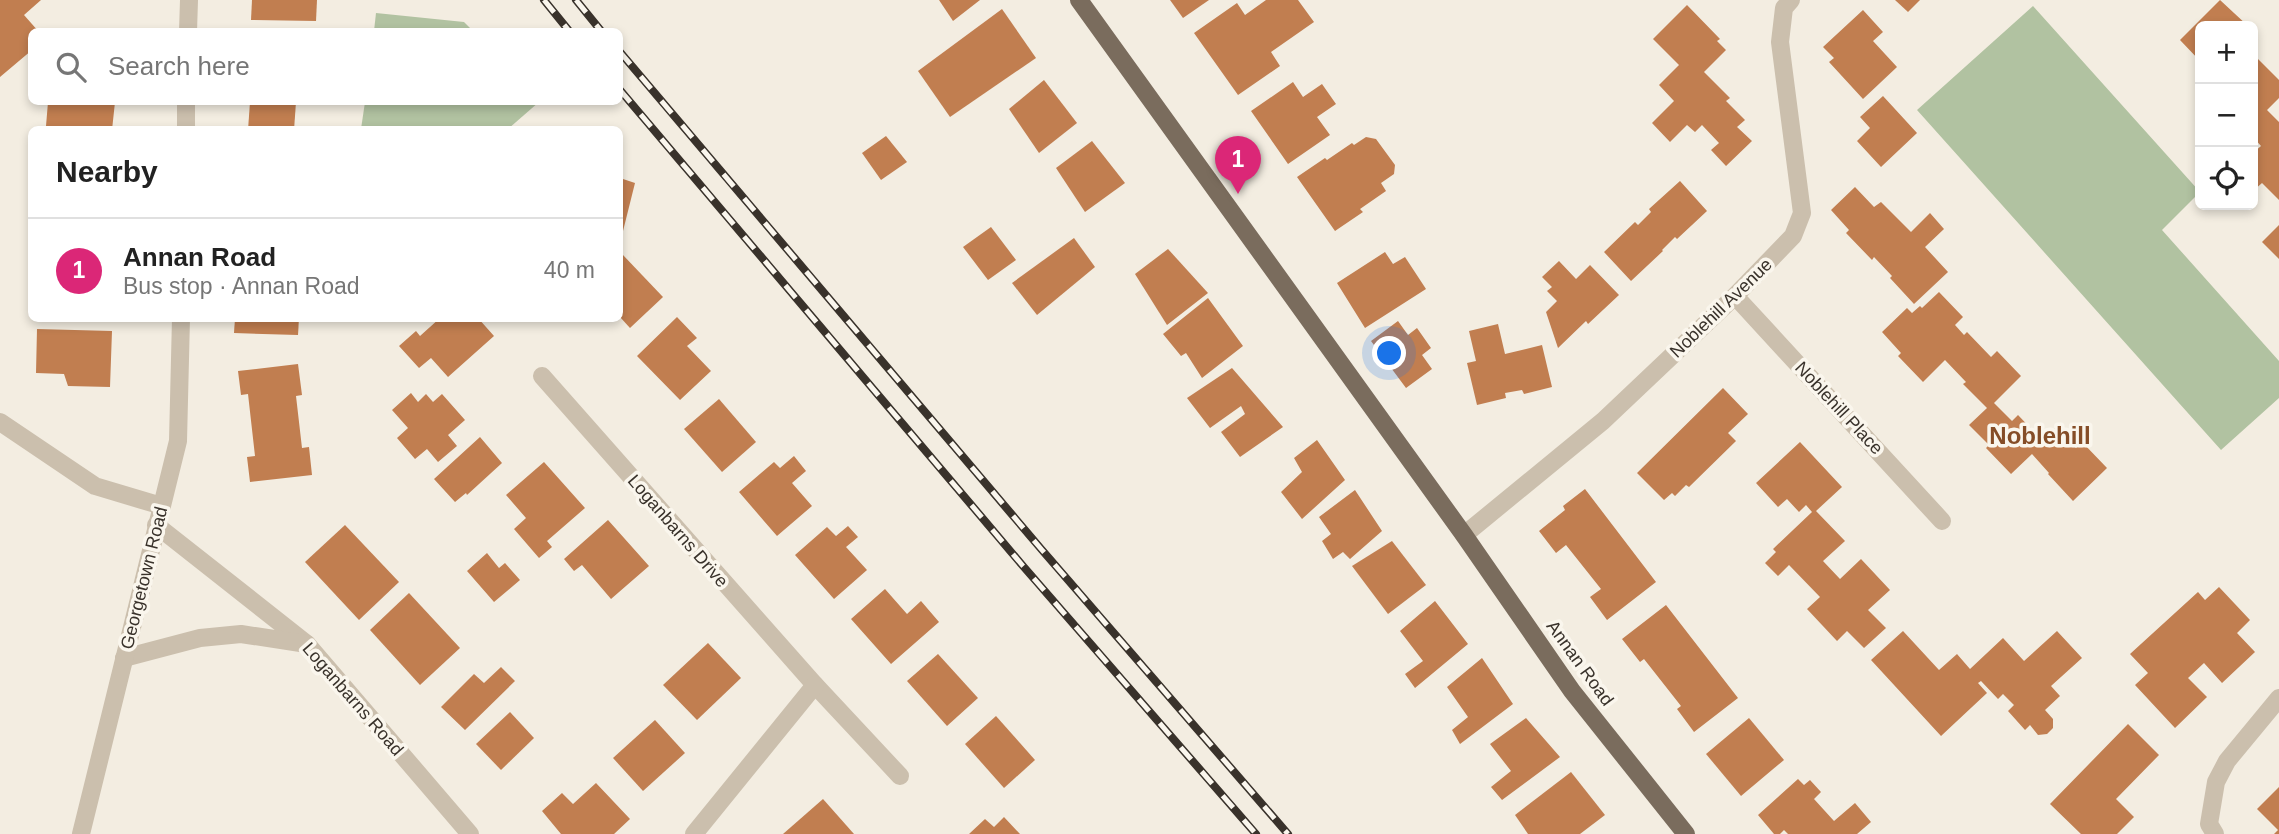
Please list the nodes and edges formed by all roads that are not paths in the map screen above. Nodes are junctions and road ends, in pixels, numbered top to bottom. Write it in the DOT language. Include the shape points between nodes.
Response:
graph roads {
  1 [pos="189,0"];
  2 [pos="1079,0"];
  3 [pos="1791,0"];
  4 [pos="188,28"];
  5 [pos="186,105"];
  6 [pos="186,126"];
  7 [pos="1735,296"];
  8 [pos="181,322"];
  9 [pos="542,376"];
  10 [pos="0,422"];
  11 [pos="162,506"];
  12 [pos="1942,521"];
  13 [pos="156,525"];
  14 [pos="1464,536"];
  15 [pos="307,644"];
  16 [pos="124,658"];
  17 [pos="815,685"];
  18 [pos="2279,698"];
  19 [pos="900,776"];
  20 [pos="81,834"];
  21 [pos="470,834"];
  22 [pos="694,834"];
  23 [pos="1686,834"];
  24 [pos="2215,834"];
  1 -- 4 [label="street"];
  2 -- 14 [label="main road, Annan Road"];
  3 -- 7 [label="street, Noblehill Avenue" via="1784,8 1780,42 1802,213 1793,236"];
  5 -- 6 [label="street"];
  7 -- 12 [label="street, Noblehill Place"];
  7 -- 14 [label="street, Noblehill Avenue" via="1603,421"];
  8 -- 11 [label="street, Georgetown Road" via="178,440"];
  9 -- 17 [label="street, Loganbarns Drive"];
  10 -- 11 [label="street" via="95,486"];
  11 -- 13 [label="street, Georgetown Road"];
  13 -- 15 [label="street, Loganbarns Road"];
  13 -- 16 [label="street, Georgetown Road"];
  14 -- 23 [label="main road, Annan Road" via="1572,691"];
  15 -- 16 [label="street" via="241,635 201,638"];
  15 -- 21 [label="street, Loganbarns Road"];
  16 -- 20 [label="street, Georgetown Road"];
  17 -- 19 [label="street, Loganbarns Drive"];
  17 -- 22 [label="street"];
  18 -- 24 [label="street" via="2227,761 2216,782 2209,824"];
}
